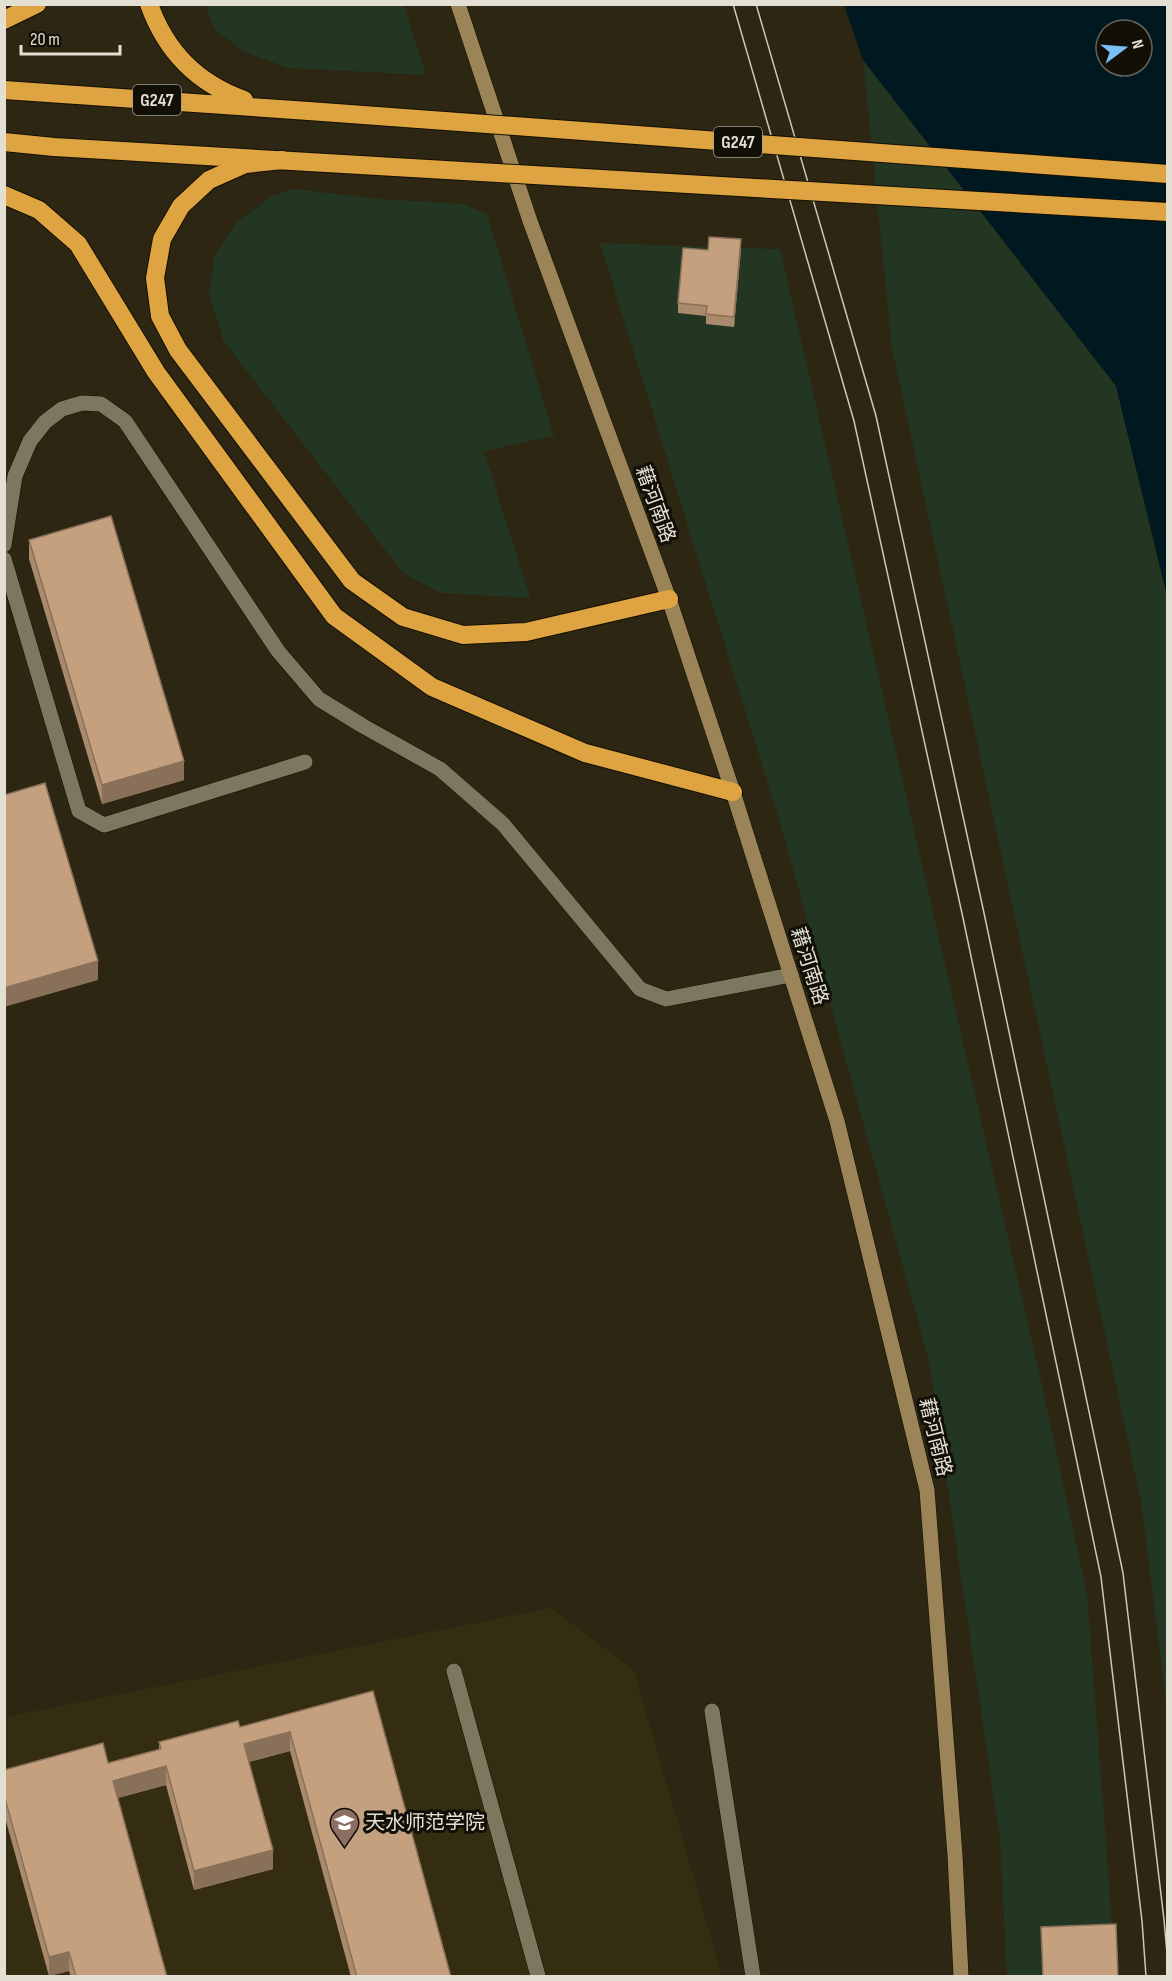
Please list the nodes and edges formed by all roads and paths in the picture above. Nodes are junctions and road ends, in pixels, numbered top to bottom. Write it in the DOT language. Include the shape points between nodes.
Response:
graph roads {
  1 [pos="37,4"];
  2 [pos="149,4"];
  3 [pos="458,4"];
  4 [pos="4,20"];
  5 [pos="4,90"];
  6 [pos="262,107"];
  7 [pos="4,142"];
  8 [pos="283,160"];
  9 [pos="1167,174"];
  10 [pos="4,195"];
  11 [pos="1167,212"];
  12 [pos="4,545"];
  13 [pos="4,559"];
  14 [pos="669,599"];
  15 [pos="305,762"];
  16 [pos="733,792"];
  17 [pos="790,975"];
  18 [pos="454,1671"];
  19 [pos="712,1711"];
  20 [pos="538,1977"];
  21 [pos="753,1977"];
  22 [pos="961,1977"];
  1 -- 4 [label="highway"];
  2 -- 6 [label="highway" via="157,27 183,64 220,91"];
  3 -- 14 [label="main road, 藉河南路" via="530,221"];
  5 -- 6 [label="highway, G247"];
  6 -- 9 [label="highway, G247, bridge"];
  7 -- 8 [label="highway, G247"];
  8 -- 11 [label="highway, G247, bridge"];
  8 -- 14 [label="highway" via="244,164 209,180 181,206 162,239 155,278 160,316 178,350 352,581 403,617 463,635 526,632"];
  10 -- 16 [label="highway" via="39,210 78,244 156,372 334,616 432,687 585,753"];
  12 -- 17 [label="lane" via="15,476 30,441 62,409 82,403 101,404 125,421 278,651 319,699 440,770 503,824 640,989 666,999"];
  13 -- 15 [label="lane" via="79,811 104,825"];
  14 -- 16 [label="main road, 藉河南路"];
  16 -- 17 [label="main road, 藉河南路"];
  17 -- 22 [label="main road, 藉河南路" via="837,1121 927,1490 956,1855"];
  18 -- 20 [label="lane"];
  19 -- 21 [label="lane"];
}
